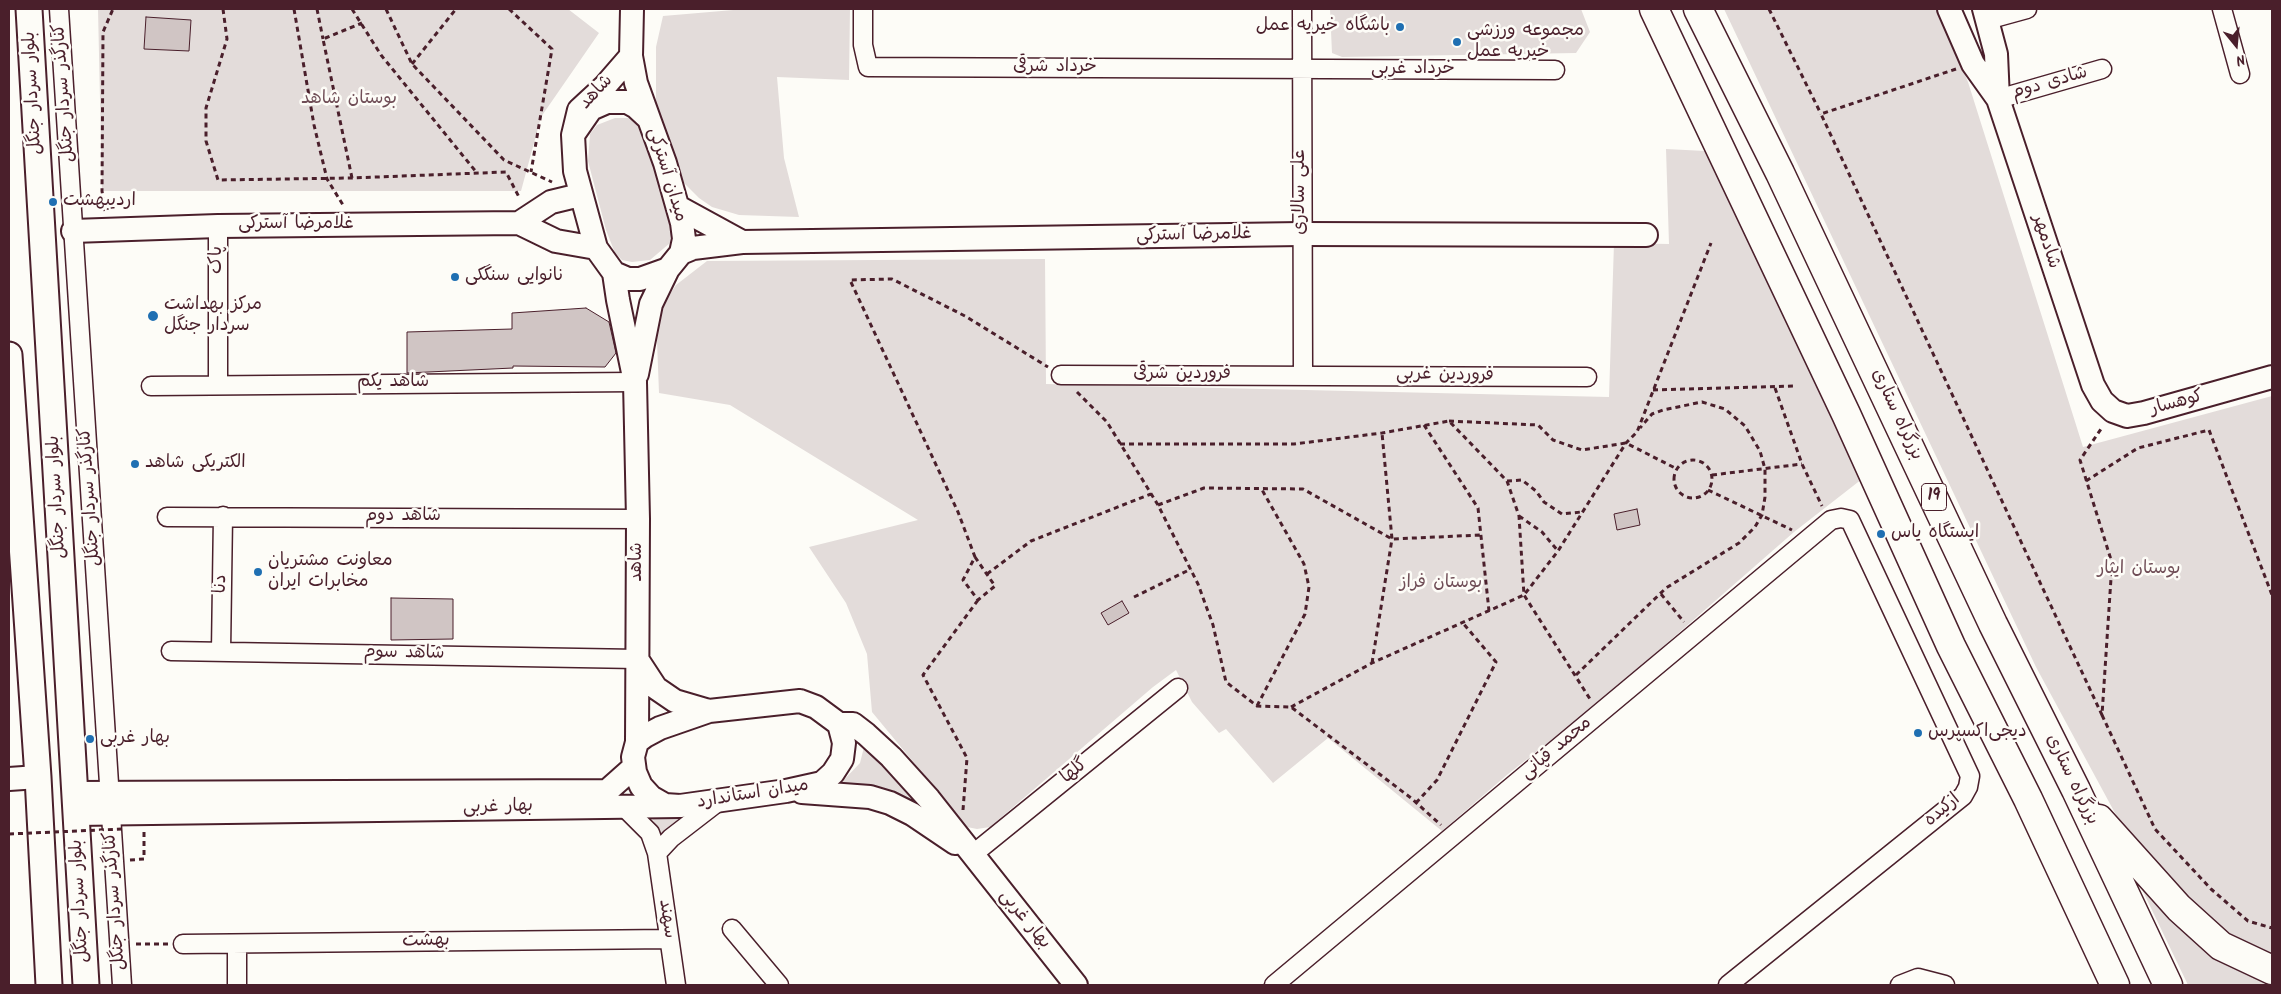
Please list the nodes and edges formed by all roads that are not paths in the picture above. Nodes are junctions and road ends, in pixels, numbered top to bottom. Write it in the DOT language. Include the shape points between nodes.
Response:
graph roads {
  1 [pos="29,9"];
  2 [pos="59,9"];
  3 [pos="632,9"];
  4 [pos="863,9"];
  5 [pos="1302,9"];
  6 [pos="1654,9"];
  7 [pos="1698,9"];
  8 [pos="1949,9"];
  9 [pos="2027,9"];
  10 [pos="2222,9"];
  11 [pos="1986,14"];
  12 [pos="631,56"];
  13 [pos="1301,69"];
  14 [pos="2102,69"];
  15 [pos="1555,70"];
  16 [pos="2240,74"];
  17 [pos="1998,99"];
  18 [pos="649,119"];
  19 [pos="573,135"];
  20 [pos="580,195"];
  21 [pos="678,207"];
  22 [pos="524,220"];
  23 [pos="218,226"];
  24 [pos="74,231"];
  25 [pos="1301,234"];
  26 [pos="1646,235"];
  27 [pos="742,242"];
  28 [pos="596,248"];
  29 [pos="674,261"];
  30 [pos="614,273"];
  31 [pos="9,355"];
  32 [pos="1303,374"];
  33 [pos="1061,375"];
  34 [pos="1588,377"];
  35 [pos="2272,377"];
  36 [pos="635,382"];
  37 [pos="218,384"];
  38 [pos="151,386"];
  39 [pos="2113,411"];
  40 [pos="223,516"];
  41 [pos="167,517"];
  42 [pos="1841,518"];
  43 [pos="638,519"];
  44 [pos="171,651"];
  45 [pos="221,651"];
  46 [pos="637,659"];
  47 [pos="1178,688"];
  48 [pos="709,711"];
  49 [pos="839,724"];
  50 [pos="637,742"];
  51 [pos="634,767"];
  52 [pos="38,778"];
  53 [pos="9,779"];
  54 [pos="2076,790"];
  55 [pos="786,791"];
  56 [pos="719,801"];
  57 [pos="76,804"];
  58 [pos="680,806"];
  59 [pos="624,807"];
  60 [pos="114,812"];
  61 [pos="657,853"];
  62 [pos="972,855"];
  63 [pos="732,928"];
  64 [pos="669,939"];
  65 [pos="183,944"];
  66 [pos="237,944"];
  67 [pos="2272,970"];
  68 [pos="2113,982"];
  69 [pos="49,985"];
  70 [pos="86,985"];
  71 [pos="122,985"];
  72 [pos="237,985"];
  73 [pos="676,985"];
  74 [pos="779,985"];
  75 [pos="1076,985"];
  76 [pos="1274,985"];
  77 [pos="1728,985"];
  78 [pos="1900,985"];
  79 [pos="1945,985"];
  80 [pos="2168,985"];
  1 -- 57 [label="main road, بلوار سردار جنگل"];
  2 -- 24 [label="street, کنارگذر سردار جنگل"];
  3 -- 12 [label="street, شاهد"];
  4 -- 13 [label="street, خرداد شرقی" via="863,44 868,67"];
  5 -- 13 [label="street, علی سالاری"];
  6 -- 68 [label="highway" via="1846,414 1951,646 2028,799"];
  7 -- 54 [label="highway, بزرگراه ستاری / 19"];
  8 -- 17 [label="street, شادمهر" via="1973,64"];
  9 -- 11 [label="street"];
  10 -- 16 [label="street"];
  11 -- 17 [label="street, شادمهر" via="1996,54"];
  12 -- 18 [label="street, شاهد" via="636,83"];
  12 -- 19 [label="street, شاهد" via="579,110"];
  13 -- 15 [label="street, خرداد غربی"];
  13 -- 25 [label="street, علی سالاری"];
  14 -- 17 [label="street, شادی دوم"];
  17 -- 39 [label="street, شادمهر" via="2093,385 2102,401"];
  18 -- 19 [label="street, میدان آسترکی" via="627,102 607,102 591,110"];
  18 -- 21 [label="street, میدان آسترکی"];
  19 -- 20 [label="street"];
  20 -- 22 [label="street" via="551,202"];
  20 -- 28 [label="street"];
  21 -- 27 [label="street"];
  21 -- 29 [label="street, میدان آسترکی" via="684,239"];
  22 -- 23 [label="street, غلامرضا آسترکی"];
  22 -- 28 [label="street" via="556,241"];
  23 -- 24 [label="street, غلامرضا آسترکی"];
  23 -- 37 [label="street, پاک"];
  24 -- 60 [label="street, کنارگذر سردار جنگل"];
  25 -- 26 [label="street, غلامرضا آسترکی"];
  25 -- 27 [label="street, غلامرضا آسترکی"];
  25 -- 32 [label="street, علی سالاری"];
  27 -- 29 [label="street, غلامرضا آسترکی" via="693,248"];
  28 -- 30 [label="street"];
  29 -- 30 [label="street" via="640,279 628,279"];
  29 -- 36 [label="street, شاهد" via="651,304"];
  30 -- 36 [label="street, شاهد"];
  31 -- 52 [label="main road, بلوار سردار جنگل"];
  32 -- 33 [label="street, فروردین شرقی"];
  32 -- 34 [label="street, فروردین غربی"];
  35 -- 39 [label="street, کوهسار" via="2144,413 2127,416"];
  36 -- 37 [label="street, شاهد یکم"];
  36 -- 43 [label="street, شاهد"];
  37 -- 38 [label="street, شاهد یکم"];
  40 -- 41 [label="street, شاهد دوم"];
  40 -- 43 [label="street, شاهد دوم"];
  40 -- 45 [label="street, دنا"];
  42 -- 76 [label="street, محمد قپانی" via="1831,520"];
  42 -- 77 [label="street, ارکیده" via="1850,520 1970,776 1968,787 1963,796"];
  43 -- 46 [label="street, شاهد"];
  44 -- 45 [label="street, شاهد سوم"];
  45 -- 46 [label="street, شاهد سوم"];
  46 -- 48 [label="street" via="656,688 675,701"];
  46 -- 50 [label="street, شاهد"];
  47 -- 62 [label="street, گلها"];
  48 -- 49 [label="street" via="800,701 816,707"];
  48 -- 50 [label="street" via="660,728"];
  49 -- 55 [label="street, میدان استاندارد" via="844,743 842,759 833,773 822,783"];
  49 -- 62 [label="street, بهار غربی" via="853,724 866,734 929,799"];
  50 -- 51 [label="street"];
  51 -- 58 [label="street, میدان استاندارد" via="641,786 651,797 665,805"];
  51 -- 60 [label="street, بهار غربی" via="607,791"];
  52 -- 53 [label="street"];
  52 -- 69 [label="main road, بلوار سردار جنگل"];
  54 -- 67 [label="highway" via="2179,908 2221,946"];
  54 -- 80 [label="highway, بزرگراه ستاری / 19"];
  55 -- 56 [label="street, میدان استاندارد"];
  55 -- 62 [label="street" via="870,797 890,803"];
  56 -- 58 [label="street, میدان استاندارد"];
  56 -- 61 [label="street"];
  57 -- 60 [label="street, بهار غربی"];
  57 -- 70 [label="main road, بلوار سردار جنگل"];
  58 -- 59 [label="street, بهار غربی"];
  59 -- 60 [label="street, بهار غربی"];
  59 -- 61 [label="street, سهند" via="650,833"];
  60 -- 71 [label="street, کنارگذر سردار جنگل"];
  61 -- 64 [label="street, سهند"];
  62 -- 75 [label="street, بهار غربی"];
  63 -- 74 [label="street"];
  64 -- 66 [label="street, بهشت"];
  64 -- 73 [label="street, سهند"];
  65 -- 66 [label="street, بهشت"];
  66 -- 72 [label="street"];
  78 -- 79 [label="street" via="1918,978"];
}
